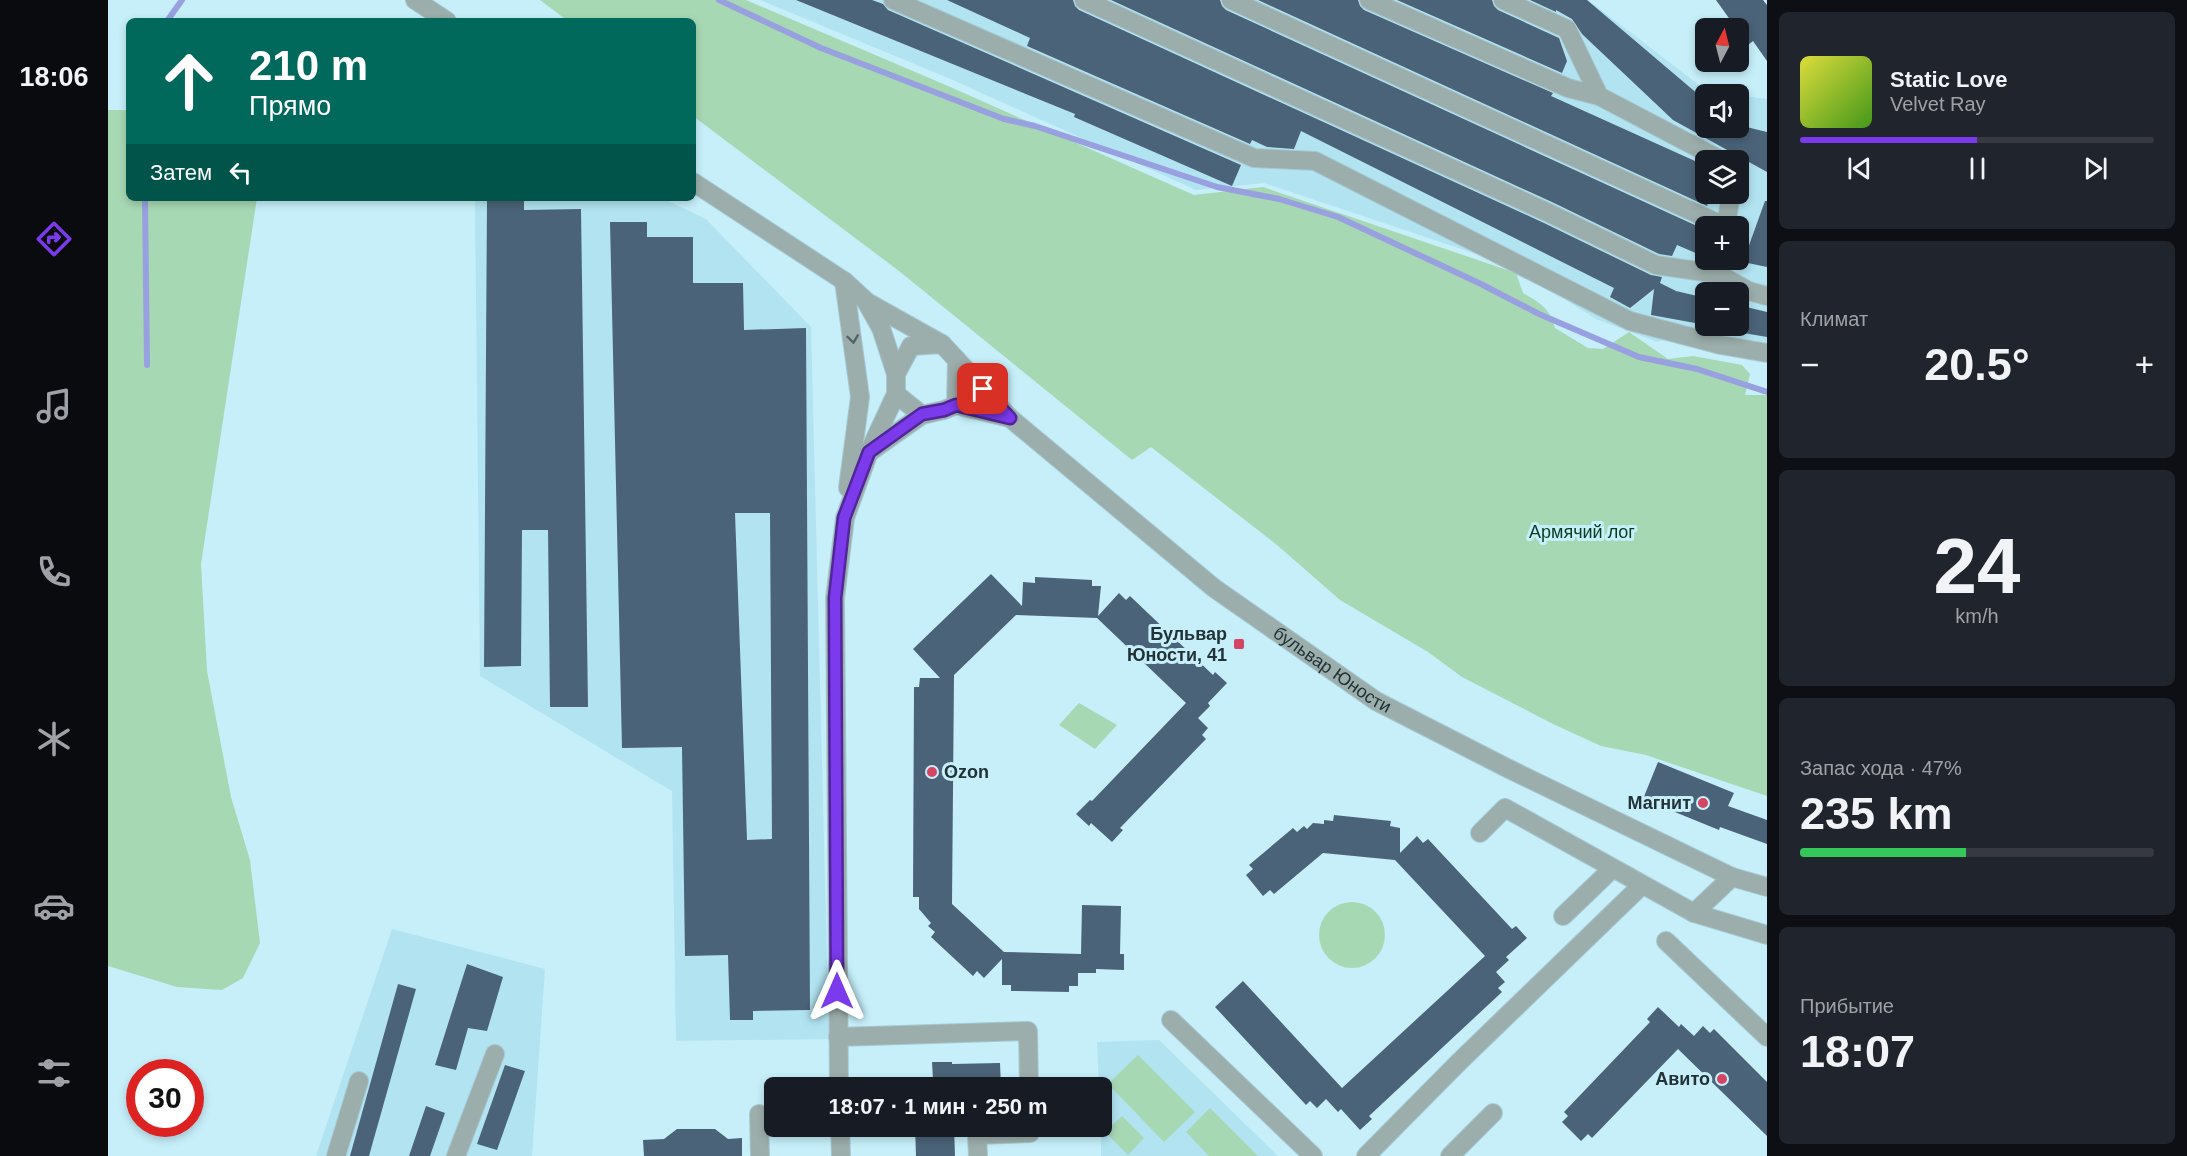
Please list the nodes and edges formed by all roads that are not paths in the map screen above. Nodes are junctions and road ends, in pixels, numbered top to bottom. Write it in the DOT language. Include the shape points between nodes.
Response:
graph roads {
  1 [pos="415,0"];
  2 [pos="893,0"];
  3 [pos="1084,0"];
  4 [pos="1231,0"];
  5 [pos="1369,0"];
  6 [pos="1503,0"];
  7 [pos="442,18"];
  8 [pos="1599,96"];
  9 [pos="1702,150"];
  10 [pos="696,184"];
  11 [pos="1703,216"];
  12 [pos="1695,266"];
  13 [pos="1723,270"];
  14 [pos="844,281"];
  15 [pos="1767,296"];
  16 [pos="867,302"];
  17 [pos="942,344"];
  18 [pos="1767,353"];
  19 [pos="957,360"];
  20 [pos="896,374"];
  21 [pos="896,394"];
  22 [pos="956,405"];
  23 [pos="922,414"];
  24 [pos="1010,418"];
  25 [pos="869,452"];
  26 [pos="844,518"];
  27 [pos="1480,833"];
  28 [pos="1612,869"];
  29 [pos="1732,877"];
  30 [pos="1642,885"];
  31 [pos="1767,887"];
  32 [pos="1694,913"];
  33 [pos="1563,916"];
  34 [pos="1767,935"];
  35 [pos="1666,941"];
  36 [pos="1171,1020"];
  37 [pos="838,1037"];
  38 [pos="1767,1037"];
  39 [pos="495,1054"];
  40 [pos="839,1077"];
  41 [pos="1029,1077"];
  42 [pos="359,1081"];
  43 [pos="1492,1113"];
  44 [pos="759,1114"];
  45 [pos="840,1137"];
  46 [pos="977,1137"];
  47 [pos="336,1156"];
  48 [pos="456,1156"];
  49 [pos="760,1156"];
  50 [pos="841,1156"];
  51 [pos="978,1156"];
  52 [pos="1313,1156"];
  53 [pos="1366,1156"];
  54 [pos="1450,1156"];
  1 -- 7 [label="street"];
  2 -- 18 [label="street" via="1254,158 1315,161 1630,321"];
  3 -- 12 [label="street" via="1656,265"];
  4 -- 11 [label="street"];
  5 -- 8 [label="street" via="1568,88"];
  6 -- 8 [label="street" via="1567,29"];
  8 -- 9 [label="street"];
  10 -- 14 [label="street"];
  13 -- 15 [label="street" via="1749,291"];
  14 -- 16 [label="street"];
  14 -- 26 [label="street, one-way" via="860,397"];
  16 -- 17 [label="street"];
  16 -- 20 [label="street" via="881,327"];
  17 -- 19 [label="street"];
  17 -- 20 [label="street" via="911,346"];
  19 -- 22 [label="street"];
  19 -- 24 [label="street, бульвар Юности"];
  20 -- 21 [label="street"];
  21 -- 23 [label="street"];
  21 -- 25 [label="street"];
  22 -- 23 [label="street"];
  22 -- 24 [label="street"];
  23 -- 25 [label="street"];
  24 -- 29 [label="street, бульвар Юности" via="1214,588 1376,701"];
  25 -- 26 [label="street"];
  26 -- 37 [label="street" via="835,598"];
  27 -- 28 [label="street" via="1505,808"];
  28 -- 30 [label="street"];
  28 -- 33 [label="street"];
  29 -- 31 [label="street, бульвар Юности"];
  29 -- 32 [label="street"];
  30 -- 32 [label="street"];
  30 -- 53 [label="street"];
  32 -- 34 [label="street"];
  35 -- 38 [label="street"];
  36 -- 52 [label="street"];
  37 -- 40 [label="street"];
  37 -- 41 [label="street" via="1028,1031"];
  39 -- 48 [label="street"];
  42 -- 47 [label="street"];
  43 -- 54 [label="street"];
  44 -- 49 [label="street"];
  45 -- 50 [label="street"];
  46 -- 51 [label="street"];
}
